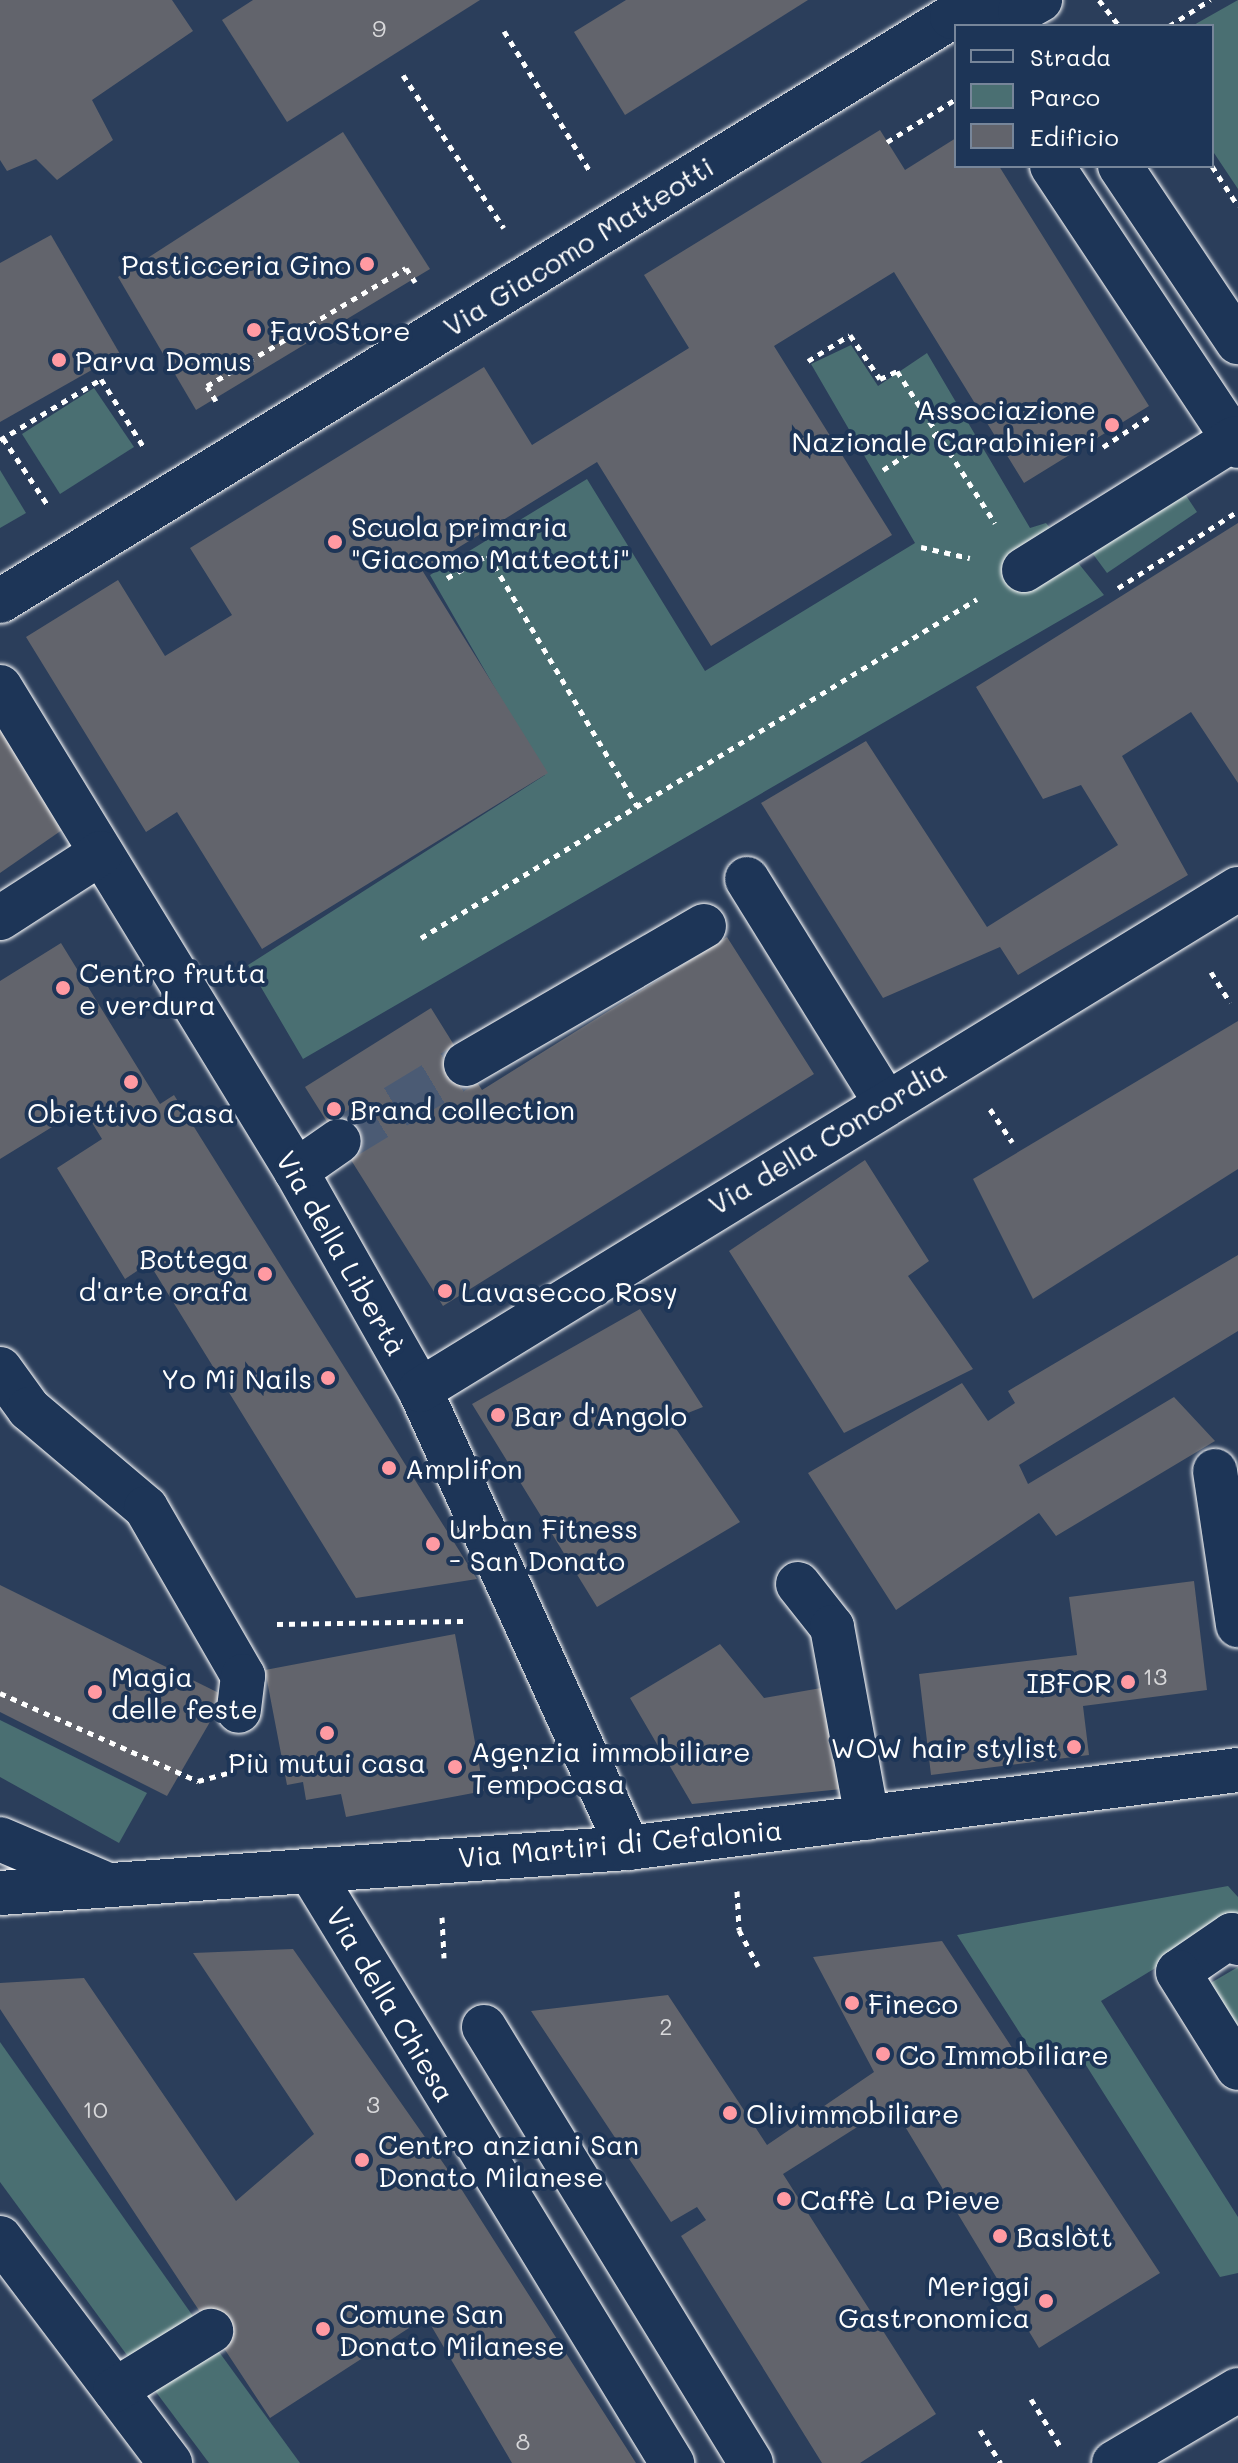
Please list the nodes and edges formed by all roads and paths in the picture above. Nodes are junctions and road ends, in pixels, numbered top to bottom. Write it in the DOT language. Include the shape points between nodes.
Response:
graph roads {
  1 [pos="1099,0"];
  2 [pos="1210,0"];
  3 [pos="1025,9"];
  4 [pos="950,14"];
  5 [pos="1117,24"];
  6 [pos="1172,24"];
  7 [pos="504,31"];
  8 [pos="403,75"];
  9 [pos="954,100"];
  10 [pos="887,142"];
  11 [pos="1053,168"];
  12 [pos="1121,168"];
  13 [pos="1213,168"];
  14 [pos="594,178"];
  15 [pos="1238,206"];
  16 [pos="506,231"];
  17 [pos="413,280"];
  18 [pos="1238,342"];
  19 [pos="808,361"];
  20 [pos="215,399"];
  21 [pos="1136,425"];
  22 [pos="940,432"];
  23 [pos="2,439"];
  24 [pos="1236,442"];
  25 [pos="1103,447"];
  26 [pos="147,454"];
  27 [pos="883,470"];
  28 [pos="52,511"];
  29 [pos="1238,511"];
  30 [pos="1024,570"];
  31 [pos="447,578"];
  32 [pos="1118,588"];
  33 [pos="0,601"];
  34 [pos="0,687"];
  35 [pos="637,806"];
  36 [pos="101,853"];
  37 [pos="747,879"];
  38 [pos="1238,889"];
  39 [pos="0,918"];
  40 [pos="704,926"];
  41 [pos="421,938"];
  42 [pos="466,1064"];
  43 [pos="885,1102"];
  44 [pos="987,1104"];
  45 [pos="339,1141"];
  46 [pos="1012,1142"];
  47 [pos="296,1171"];
  48 [pos="0,1369"];
  49 [pos="420,1390"];
  50 [pos="1215,1471"];
  51 [pos="798,1584"];
  52 [pos="476,1620"];
  53 [pos="208,1625"];
  54 [pos="1238,1625"];
  55 [pos="0,1693"];
  56 [pos="239,1711"];
  57 [pos="1238,1770"];
  58 [pos="231,1772"];
  59 [pos="867,1818"];
  60 [pos="729,1836"];
  61 [pos="0,1839"];
  62 [pos="628,1848"];
  63 [pos="311,1872"];
  64 [pos="112,1886"];
  65 [pos="0,1893"];
  66 [pos="1238,1943"];
  67 [pos="758,1966"];
  68 [pos="484,2027"];
  69 [pos="1238,2068"];
  70 [pos="0,2238"];
  71 [pos="211,2331"];
  72 [pos="115,2390"];
  73 [pos="1238,2390"];
  74 [pos="1031,2399"];
  75 [pos="980,2430"];
  76 [pos="1070,2462"];
  77 [pos="170,2463"];
  78 [pos="672,2463"];
  79 [pos="751,2463"];
  80 [pos="1001,2463"];
  81 [pos="1114,2463"];
  1 -- 5 [label="path"];
  2 -- 6 [label="path"];
  3 -- 4 [label="street"];
  4 -- 33 [label="street, Via Giacomo Matteotti"];
  7 -- 14 [label="path"];
  8 -- 16 [label="path"];
  9 -- 10 [label="path"];
  11 -- 24 [label="street"];
  12 -- 18 [label="street"];
  13 -- 15 [label="path"];
  17 -- 20 [label="path" via="406,268 207,386"];
  19 -- 22 [label="path" via="850,335 880,379 897,371"];
  21 -- 25 [label="path"];
  22 -- 27 [label="path"];
  22 -- 30 [label="path"];
  23 -- 26 [label="path" via="101,379"];
  23 -- 28 [label="path"];
  24 -- 30 [label="street"];
  29 -- 32 [label="path"];
  30 -- 35 [label="path"];
  31 -- 35 [label="path" via="488,555"];
  34 -- 36 [label="street, Via della Libertà"];
  35 -- 41 [label="path"];
  36 -- 39 [label="street"];
  36 -- 47 [label="street, Via della Libertà"];
  37 -- 43 [label="street"];
  38 -- 43 [label="street, Via della Concordia"];
  40 -- 42 [label="street"];
  43 -- 49 [label="street, Via della Concordia"];
  44 -- 46 [label="path"];
  45 -- 47 [label="street"];
  47 -- 49 [label="street, Via della Libertà"];
  48 -- 53 [label="street" via="29,1409 146,1508"];
  49 -- 62 [label="street, Via della Libertà"];
  50 -- 54 [label="street"];
  51 -- 59 [label="street" via="832,1627"];
  52 -- 53 [label="path"];
  53 -- 56 [label="street" via="243,1676"];
  55 -- 58 [label="path" via="198,1781"];
  57 -- 59 [label="street, Via Martiri di Cefalonia"];
  59 -- 60 [label="street, Via Martiri di Cefalonia"];
  60 -- 62 [label="street, Via Martiri di Cefalonia"];
  60 -- 67 [label="path" via="739,1930"];
  61 -- 64 [label="street"];
  62 -- 63 [label="street, Via Martiri di Cefalonia"];
  63 -- 64 [label="street, Via Martiri di Cefalonia"];
  63 -- 78 [label="street, Via della Chiesa"];
  64 -- 65 [label="street, Via Martiri di Cefalonia"];
  66 -- 69 [label="street" via="1232,1935 1178,1972"];
  68 -- 79 [label="street"];
  70 -- 72 [label="street"];
  71 -- 72 [label="street"];
  72 -- 77 [label="street"];
  73 -- 81 [label="street"];
  74 -- 76 [label="path"];
  75 -- 80 [label="path"];
}
